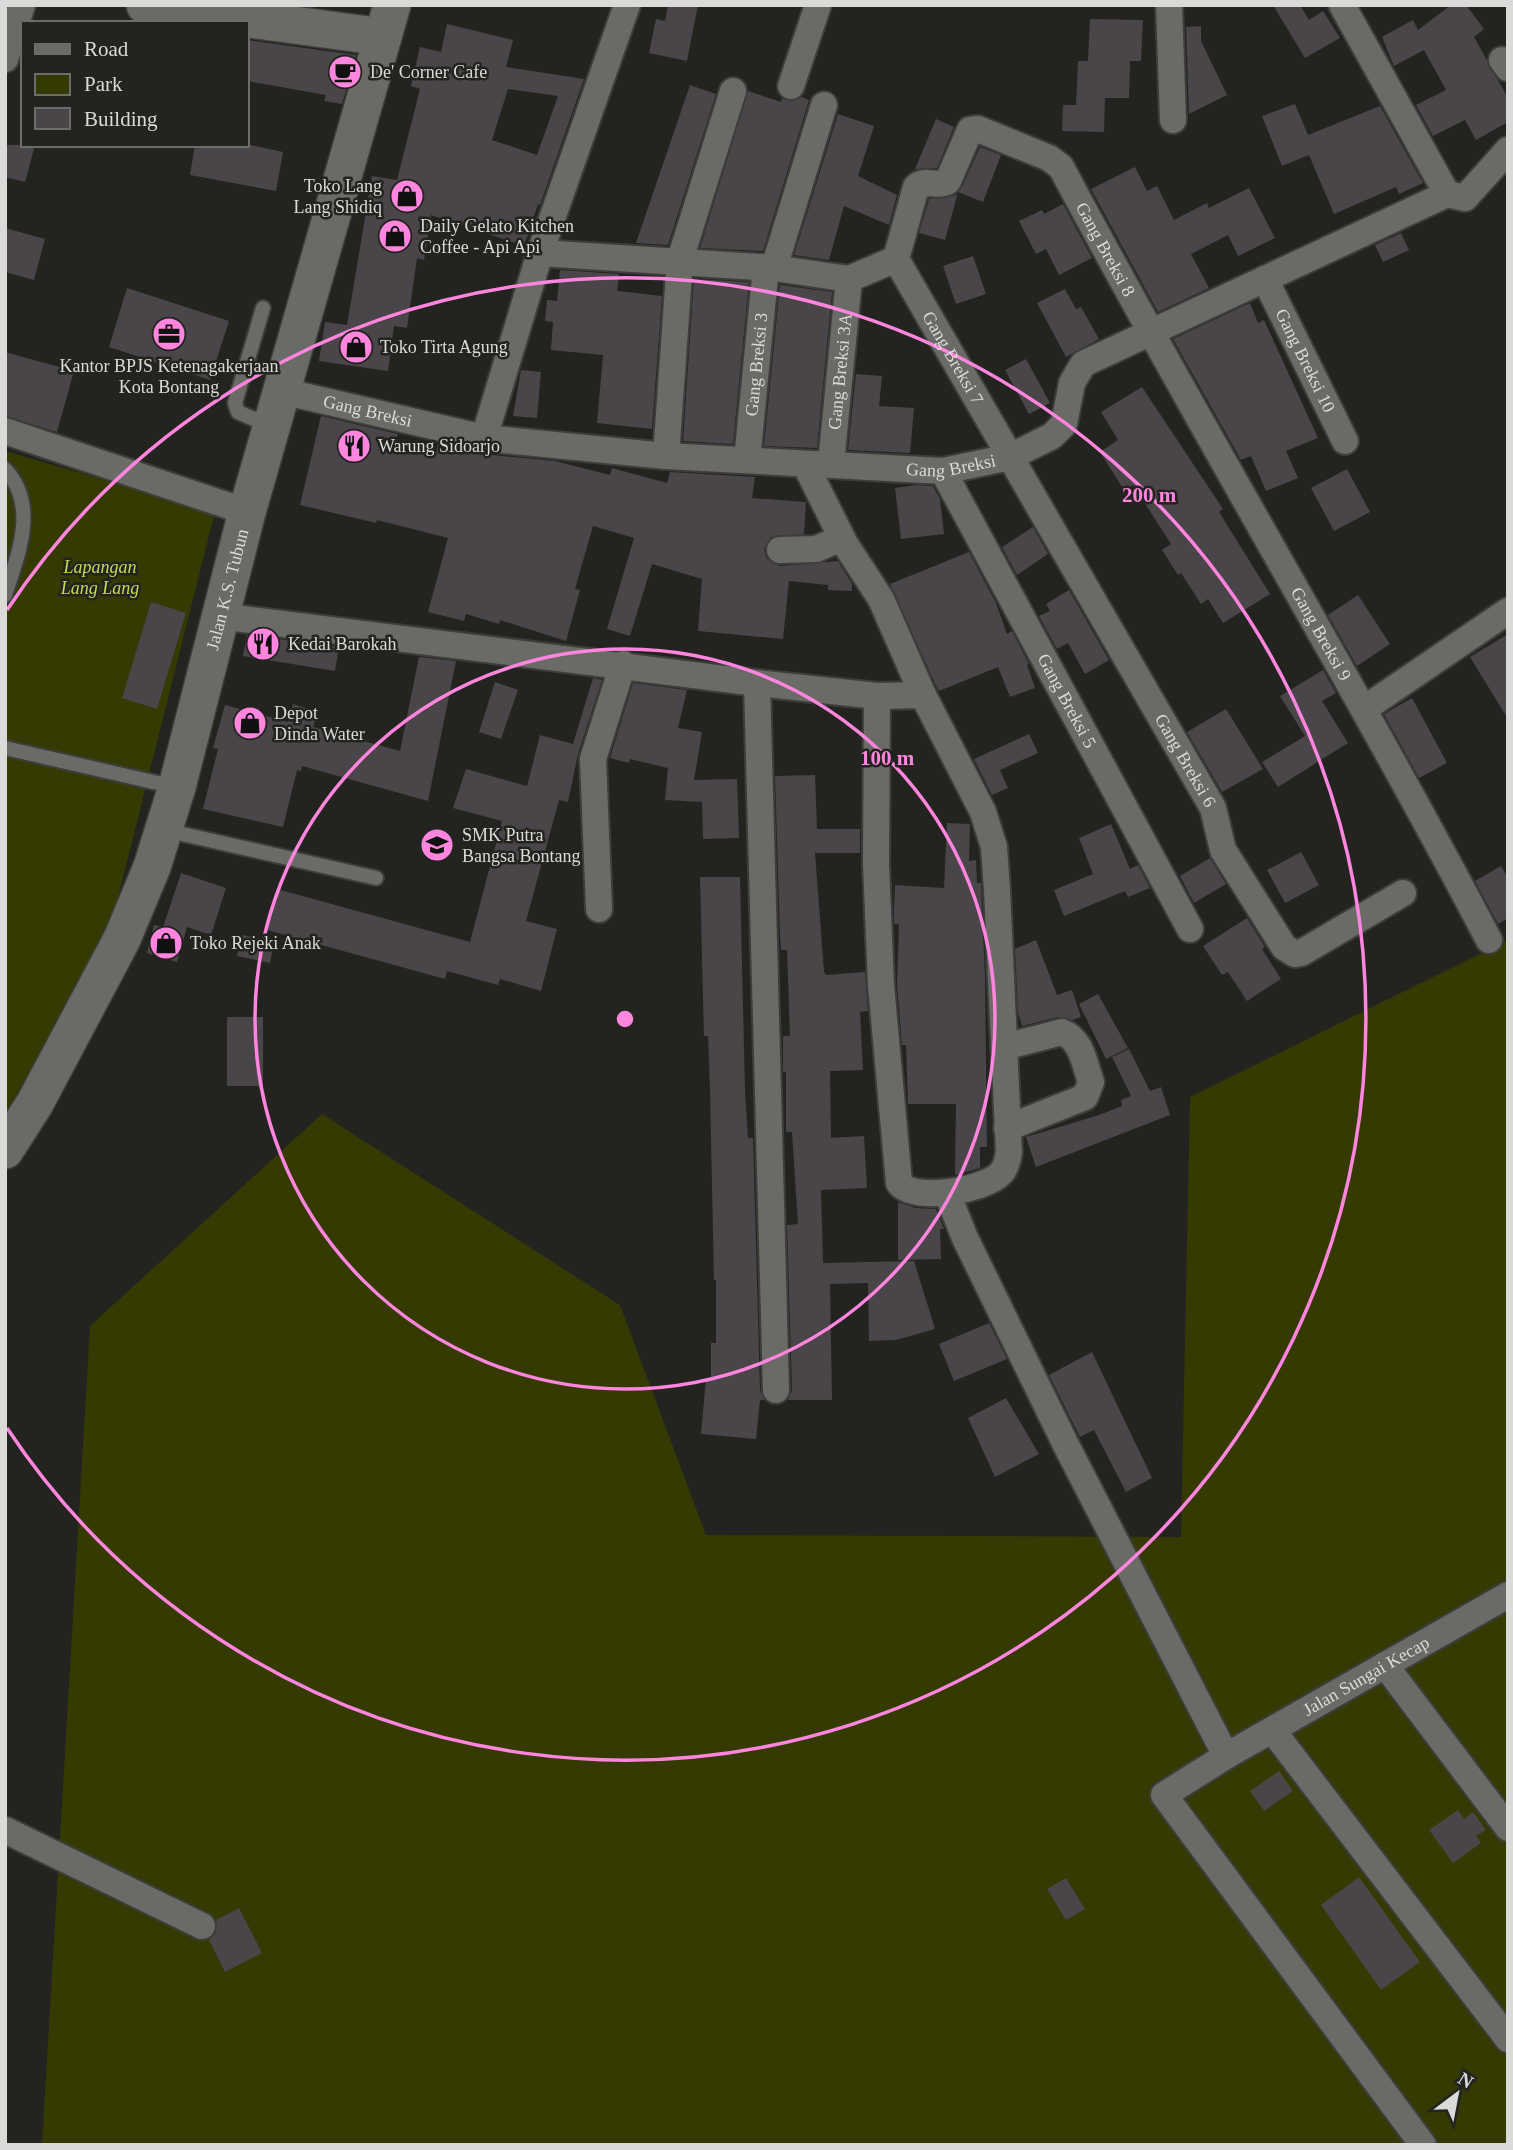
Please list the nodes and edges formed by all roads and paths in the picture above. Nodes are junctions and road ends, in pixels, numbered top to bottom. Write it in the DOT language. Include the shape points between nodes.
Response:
graph roads {
  1 [pos="22,5"];
  2 [pos="145,5"];
  3 [pos="627,5"];
  4 [pos="818,5"];
  5 [pos="1169,5"];
  6 [pos="1342,5"];
  7 [pos="387,21"];
  8 [pos="5,59"];
  9 [pos="792,86"];
  10 [pos="733,91"];
  11 [pos="824,105"];
  12 [pos="1173,120"];
  13 [pos="1508,150"];
  14 [pos="1447,194"];
  15 [pos="540,253"];
  16 [pos="897,258"];
  17 [pos="680,260"];
  18 [pos="770,267"];
  19 [pos="849,279"];
  20 [pos="1265,279"];
  21 [pos="263,307"];
  22 [pos="1148,331"];
  23 [pos="278,405"];
  24 [pos="5,431"];
  25 [pos="484,438"];
  26 [pos="1345,441"];
  27 [pos="666,456"];
  28 [pos="1010,457"];
  29 [pos="747,460"];
  30 [pos="818,464"];
  31 [pos="5,469"];
  32 [pos="943,471"];
  33 [pos="247,512"];
  34 [pos="842,538"];
  35 [pos="780,550"];
  36 [pos="5,595"];
  37 [pos="1508,611"];
  38 [pos="219,616"];
  39 [pos="623,664"];
  40 [pos="757,683"];
  41 [pos="923,695"];
  42 [pos="877,696"];
  43 [pos="1364,709"];
  44 [pos="5,748"];
  45 [pos="177,787"];
  46 [pos="163,830"];
  47 [pos="376,878"];
  48 [pos="1403,893"];
  49 [pos="599,909"];
  50 [pos="1190,929"];
  51 [pos="1489,940"];
  52 [pos="1004,1047"];
  53 [pos="1007,1128"];
  54 [pos="5,1150"];
  55 [pos="947,1193"];
  56 [pos="776,1390"];
  57 [pos="1508,1595"];
  58 [pos="1385,1665"];
  59 [pos="1273,1731"];
  60 [pos="1226,1756"];
  61 [pos="1508,1828"];
  62 [pos="5,1830"];
  63 [pos="202,1926"];
  64 [pos="1508,2039"];
  65 [pos="1423,2145"];
  1 -- 8 [label="street"];
  2 -- 7 [label="street"];
  3 -- 15 [label="street"];
  4 -- 9 [label="street"];
  5 -- 12 [label="street"];
  6 -- 14 [label="street"];
  7 -- 23 [label="street, Jalan K.S. Tubun"];
  10 -- 17 [label="street"];
  11 -- 18 [label="street, Gang Breksi 3"];
  13 -- 14 [label="street, Gang Breksi" via="1465,198"];
  14 -- 20 [label="street, Gang Breksi"];
  15 -- 17 [label="street"];
  15 -- 25 [label="street"];
  16 -- 19 [label="street"];
  16 -- 22 [label="street, Gang Breksi 8" via="916,187 948,181 970,130 978,129 1061,167"];
  16 -- 28 [label="street, Gang Breksi 7"];
  17 -- 18 [label="street"];
  17 -- 27 [label="street"];
  18 -- 19 [label="street"];
  18 -- 29 [label="street, Gang Breksi 3"];
  19 -- 30 [label="street, Gang Breksi 3A"];
  20 -- 22 [label="street, Gang Breksi"];
  20 -- 26 [label="street, Gang Breksi 10"];
  21 -- 23 [label="lane" via="235,403 245,416"];
  22 -- 28 [label="street, Gang Breksi" via="1083,364 1072,383 1064,424 1052,436"];
  22 -- 43 [label="street, Gang Breksi 9"];
  23 -- 25 [label="street, Gang Breksi"];
  23 -- 33 [label="street, Jalan K.S. Tubun"];
  24 -- 33 [label="street"];
  25 -- 27 [label="street, Gang Breksi"];
  27 -- 29 [label="street, Gang Breksi"];
  28 -- 32 [label="street, Gang Breksi"];
  28 -- 48 [label="street, Gang Breksi 6" via="1213,808 1223,850 1284,947 1301,953"];
  29 -- 30 [label="street, Gang Breksi"];
  30 -- 32 [label="street, Gang Breksi"];
  30 -- 34 [label="street"];
  31 -- 36 [label="lane" via="21,501 25,525"];
  32 -- 50 [label="street, Gang Breksi 5"];
  33 -- 38 [label="street, Jalan K.S. Tubun"];
  34 -- 35 [label="street" via="816,549"];
  34 -- 41 [label="street" via="881,599"];
  37 -- 43 [label="street"];
  38 -- 39 [label="street"];
  38 -- 45 [label="street, Jalan K.S. Tubun"];
  39 -- 40 [label="street"];
  39 -- 49 [label="street" via="593,759"];
  40 -- 42 [label="street"];
  40 -- 56 [label="street"];
  41 -- 42 [label="street"];
  41 -- 52 [label="street" via="983,812 994,848"];
  42 -- 55 [label="street" via="881,985 900,1183 908,1190"];
  43 -- 51 [label="street, Gang Breksi 9"];
  44 -- 45 [label="lane"];
  45 -- 46 [label="street, Jalan K.S. Tubun"];
  46 -- 47 [label="lane"];
  46 -- 54 [label="street, Jalan K.S. Tubun" via="122,939"];
  52 -- 53 [label="street"];
  52 -- 53 [label="street" via="1062,1032 1070,1035 1077,1041 1091,1082 1084,1097"];
  53 -- 55 [label="street" via="1009,1153 1000,1175"];
  55 -- 60 [label="street" via="1066,1445"];
  57 -- 58 [label="street, Jalan Sungai Kecap"];
  58 -- 59 [label="street, Jalan Sungai Kecap"];
  58 -- 61 [label="street"];
  59 -- 60 [label="street, Jalan Sungai Kecap"];
  59 -- 64 [label="street"];
  60 -- 65 [label="street, Jalan Sungai Kecap" via="1164,1795"];
  62 -- 63 [label="street"];
}
